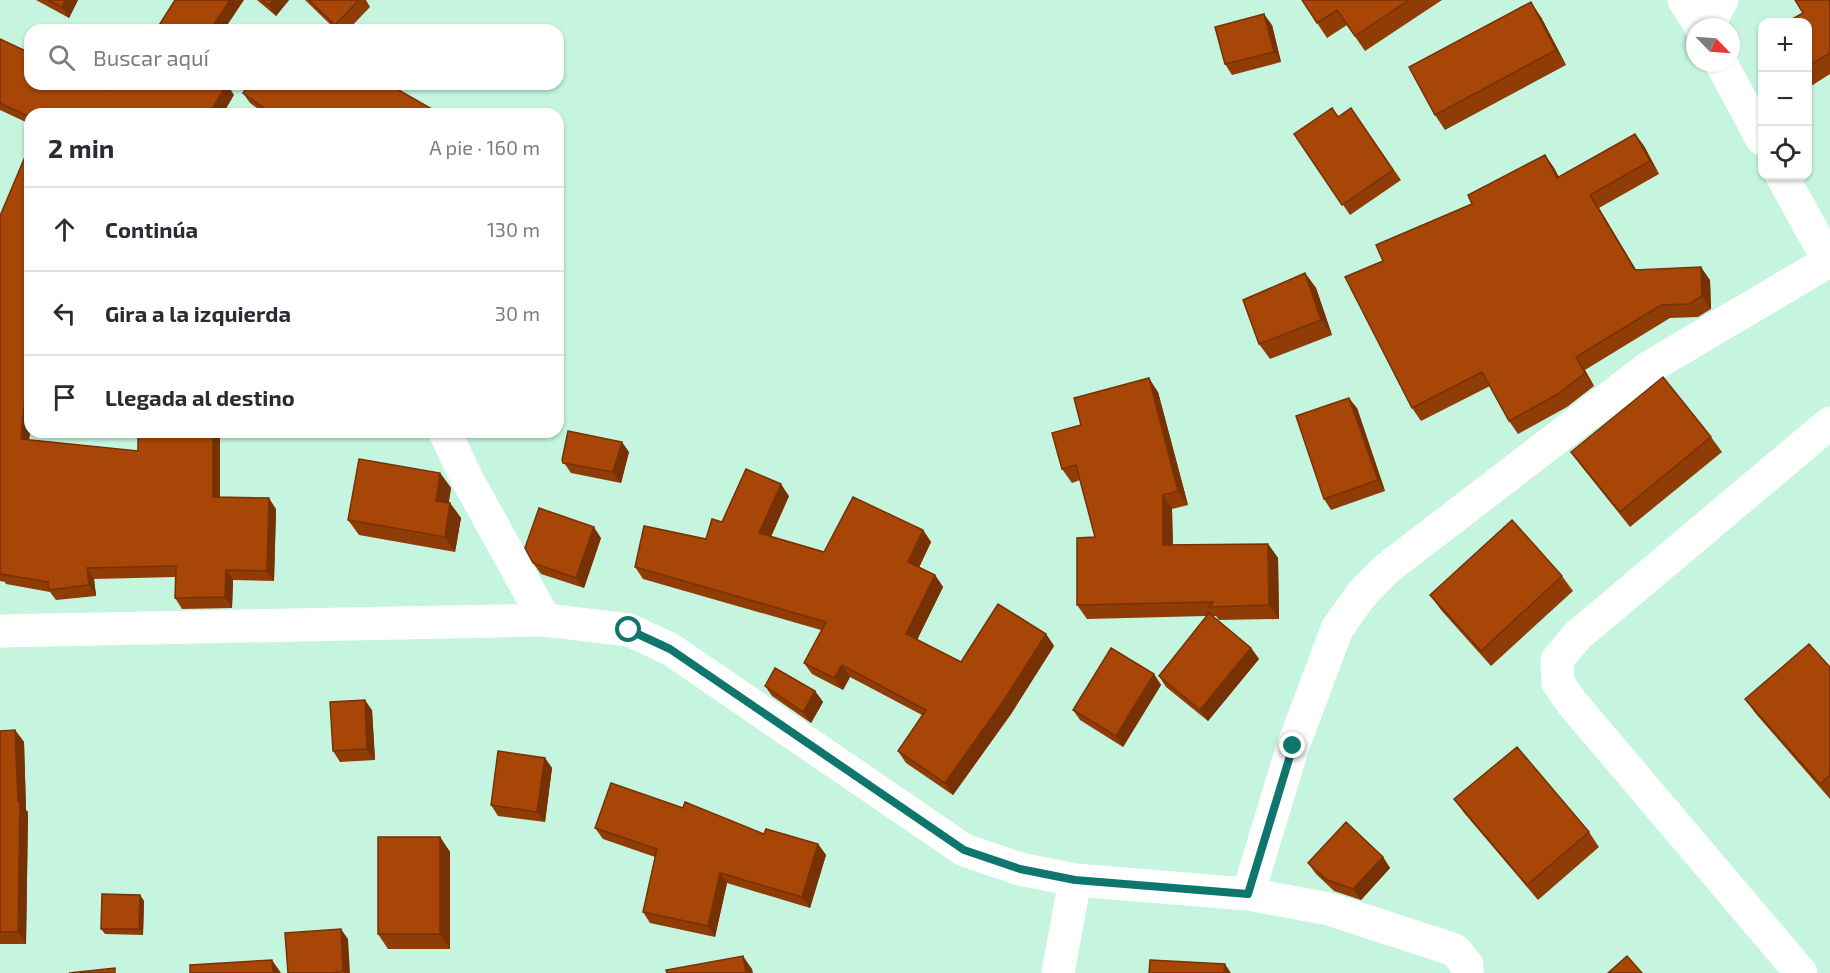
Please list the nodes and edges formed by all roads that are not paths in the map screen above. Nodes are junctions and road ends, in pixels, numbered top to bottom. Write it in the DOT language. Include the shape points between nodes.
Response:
graph roads {
  1 [pos="1684,0"];
  2 [pos="1722,0"];
  3 [pos="1695,18"];
  4 [pos="1712,18"];
  5 [pos="1726,72"];
  6 [pos="1758,132"];
  7 [pos="1784,180"];
  8 [pos="1829,262"];
  9 [pos="1830,423"];
  10 [pos="448,438"];
  11 [pos="545,620"];
  12 [pos="0,631"];
  13 [pos="1075,880"];
  14 [pos="1248,894"];
  15 [pos="1058,973"];
  16 [pos="1467,973"];
  17 [pos="1801,973"];
  1 -- 3 [label="street"];
  2 -- 4 [label="street"];
  5 -- 6 [label="street"];
  7 -- 8 [label="street"];
  8 -- 14 [label="street" via="1648,368 1385,570 1361,595 1338,629 1293,746"];
  9 -- 17 [label="street" via="1577,636 1557,660 1558,683 1572,703"];
  10 -- 11 [label="street"];
  11 -- 12 [label="street"];
  11 -- 13 [label="street" via="629,630 670,649 964,850 1020,869"];
  13 -- 14 [label="street"];
  13 -- 15 [label="street"];
  14 -- 16 [label="street" via="1329,909 1455,950 1467,965"];
}
